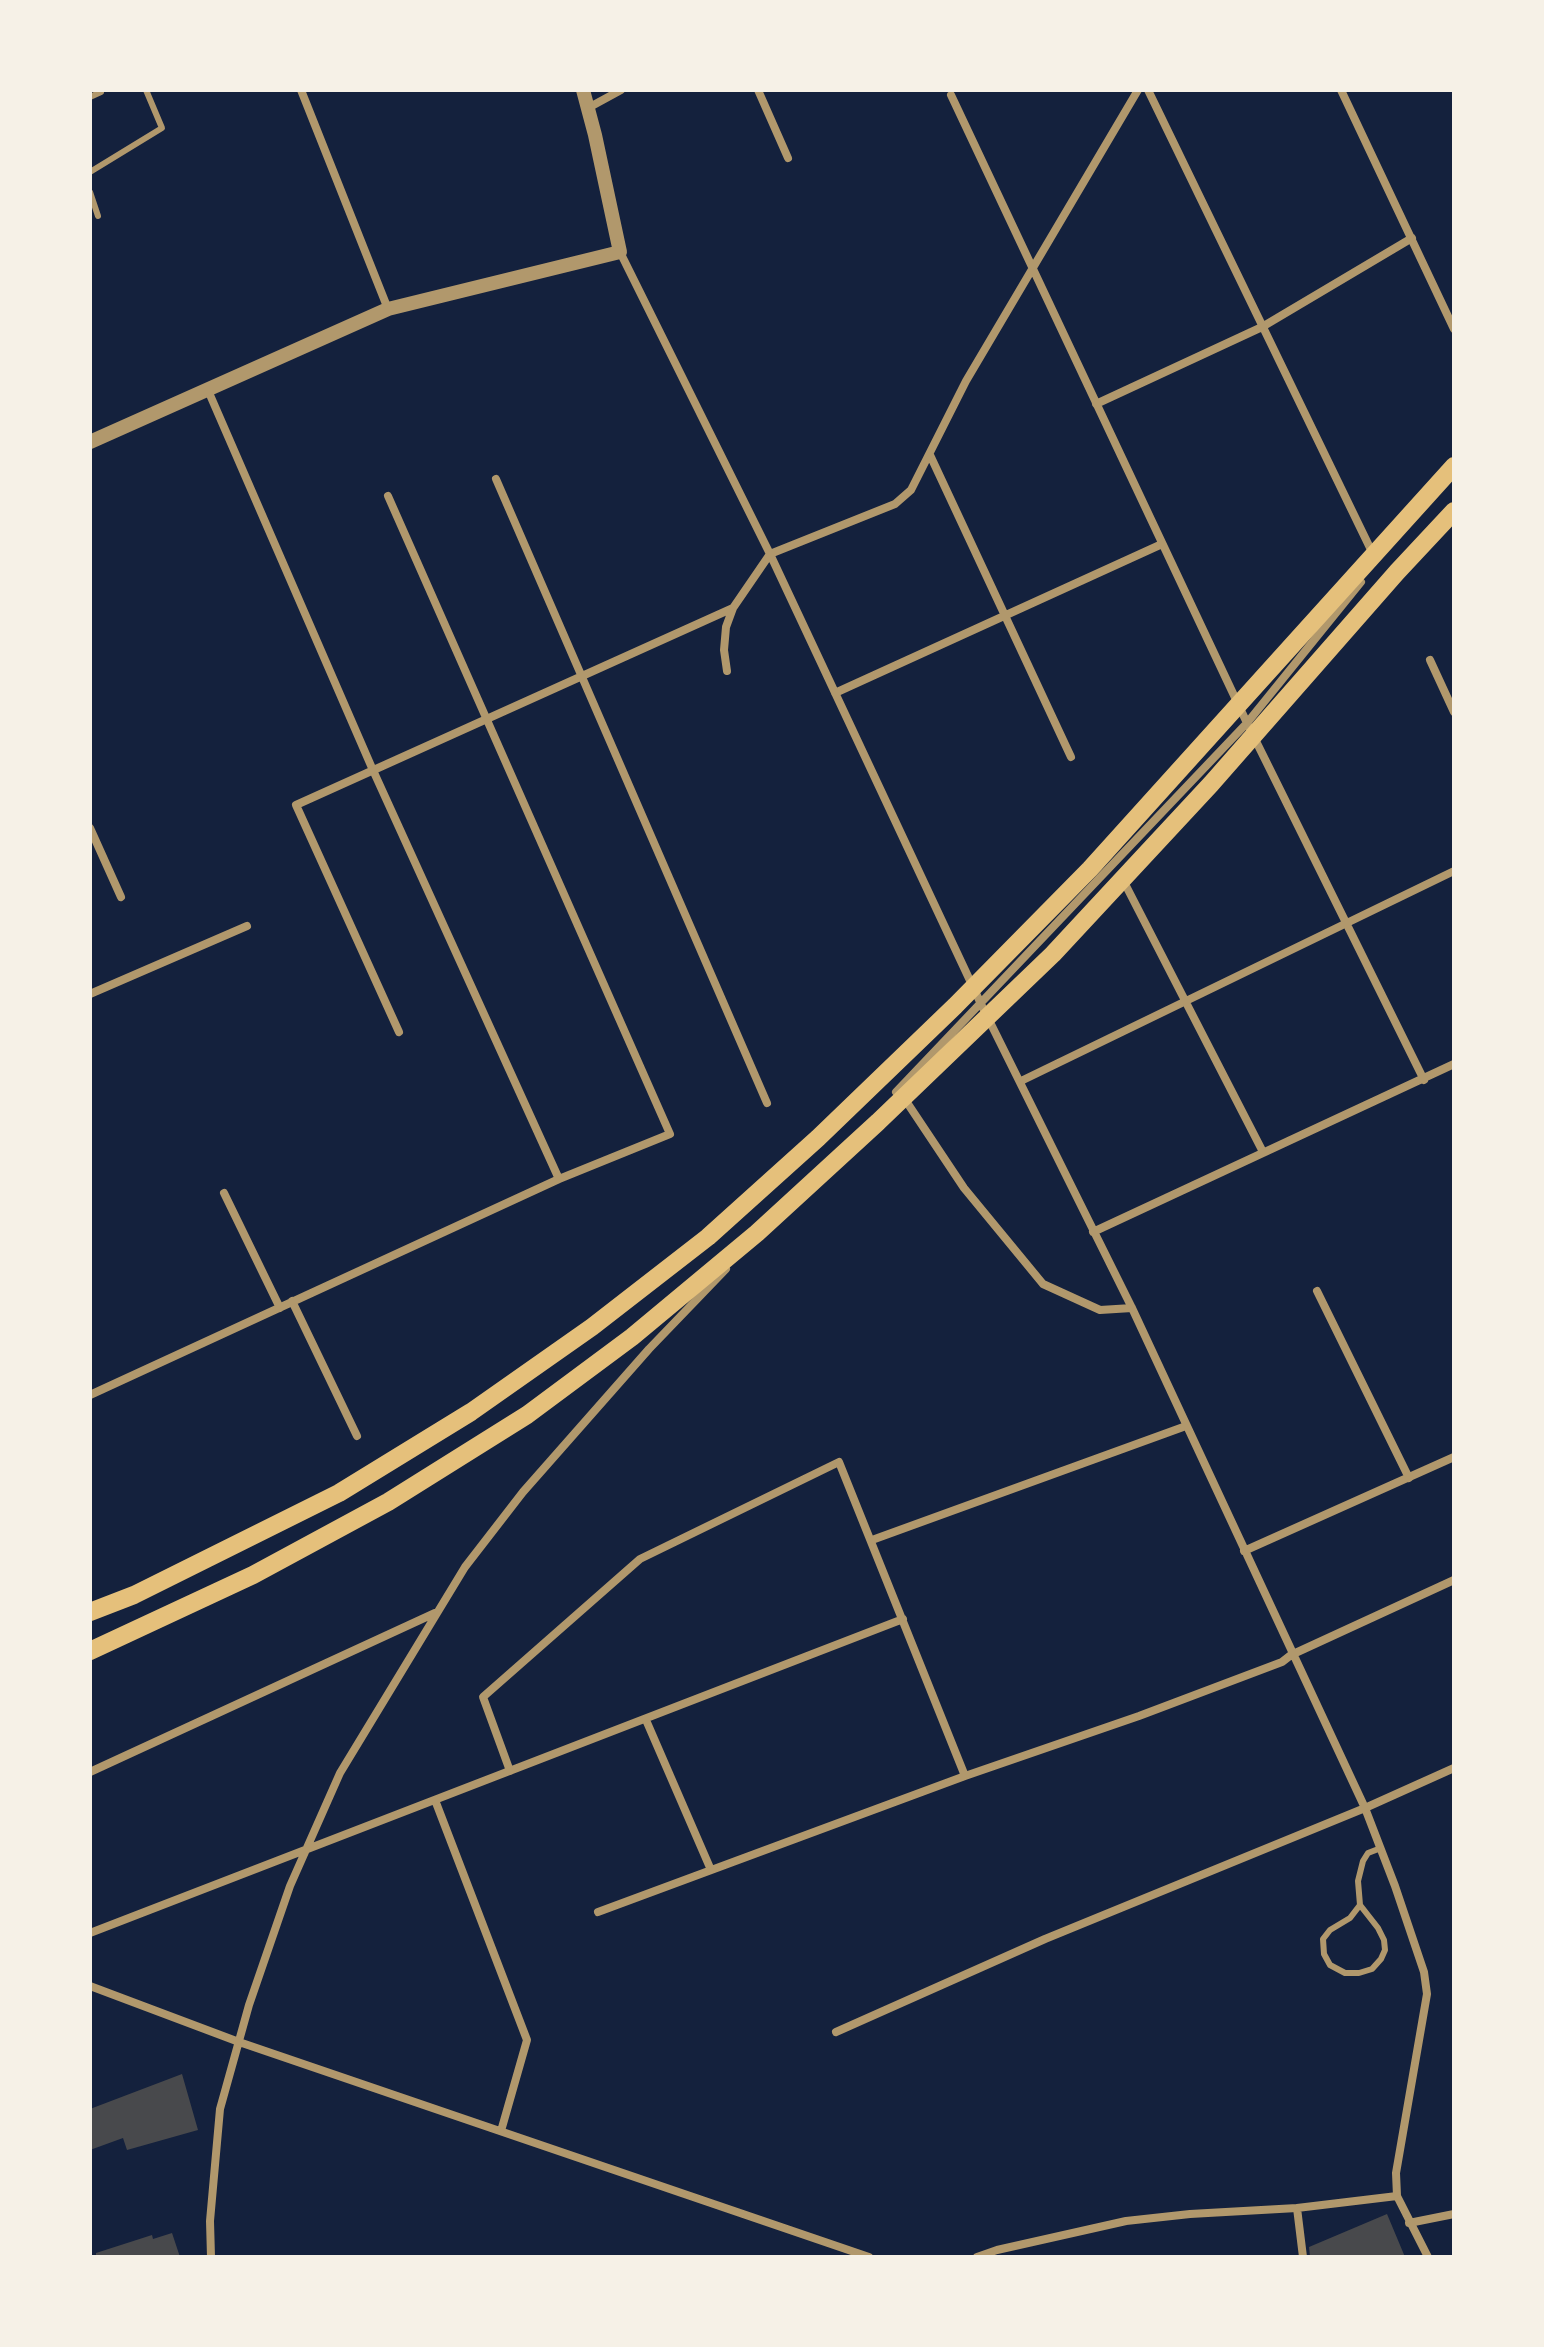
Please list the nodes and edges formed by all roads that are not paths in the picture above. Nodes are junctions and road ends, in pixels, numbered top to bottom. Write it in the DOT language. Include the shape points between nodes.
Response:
graph roads {
  1 [pos="146,90"];
  2 [pos="301,90"];
  3 [pos="583,90"];
  4 [pos="621,90"];
  5 [pos="758,90"];
  6 [pos="1148,90"];
  7 [pos="1341,90"];
  8 [pos="101,92"];
  9 [pos="1136,92"];
  10 [pos="951,95"];
  11 [pos="90,97"];
  12 [pos="588,108"];
  13 [pos="788,158"];
  14 [pos="90,172"];
  15 [pos="90,192"];
  16 [pos="98,216"];
  17 [pos="1412,238"];
  18 [pos="620,252"];
  19 [pos="1032,271"];
  20 [pos="388,309"];
  21 [pos="1262,327"];
  22 [pos="1454,329"];
  23 [pos="207,388"];
  24 [pos="1096,404"];
  25 [pos="90,442"];
  26 [pos="930,455"];
  27 [pos="1454,466"];
  28 [pos="1454,474"];
  29 [pos="496,479"];
  30 [pos="388,496"];
  31 [pos="1454,511"];
  32 [pos="1162,544"];
  33 [pos="770,554"];
  34 [pos="1377,562"];
  35 [pos="733,608"];
  36 [pos="1005,617"];
  37 [pos="1430,660"];
  38 [pos="727,671"];
  39 [pos="582,677"];
  40 [pos="835,693"];
  41 [pos="1454,712"];
  42 [pos="486,721"];
  43 [pos="1247,723"];
  44 [pos="1071,757"];
  45 [pos="372,768"];
  46 [pos="90,828"];
  47 [pos="1115,865"];
  48 [pos="1454,871"];
  49 [pos="121,897"];
  50 [pos="1348,924"];
  51 [pos="247,926"];
  52 [pos="90,994"];
  53 [pos="1187,1001"];
  54 [pos="981,1004"];
  55 [pos="399,1032"];
  56 [pos="1454,1064"];
  57 [pos="1424,1080"];
  58 [pos="1021,1081"];
  59 [pos="898,1090"];
  60 [pos="767,1103"];
  61 [pos="1263,1152"];
  62 [pos="559,1179"];
  63 [pos="224,1193"];
  64 [pos="1093,1232"];
  65 [pos="1317,1291"];
  66 [pos="292,1301"];
  67 [pos="280,1308"];
  68 [pos="1132,1308"];
  69 [pos="90,1395"];
  70 [pos="1186,1426"];
  71 [pos="357,1436"];
  72 [pos="1454,1457"];
  73 [pos="1409,1478"];
  74 [pos="872,1540"];
  75 [pos="1244,1551"];
  76 [pos="1454,1580"];
  77 [pos="90,1612"];
  78 [pos="437,1613"];
  79 [pos="903,1619"];
  80 [pos="90,1651"];
  81 [pos="1291,1655"];
  82 [pos="646,1720"];
  83 [pos="1454,1768"];
  84 [pos="510,1771"];
  85 [pos="90,1772"];
  86 [pos="965,1776"];
  87 [pos="435,1800"];
  88 [pos="1365,1808"];
  89 [pos="1381,1848"];
  90 [pos="304,1850"];
  91 [pos="711,1870"];
  92 [pos="1360,1905"];
  93 [pos="598,1912"];
  94 [pos="90,1933"];
  95 [pos="90,1986"];
  96 [pos="836,2032"];
  97 [pos="239,2042"];
  98 [pos="501,2131"];
  99 [pos="1397,2196"];
  100 [pos="1297,2208"];
  101 [pos="1454,2214"];
  102 [pos="1409,2223"];
  103 [pos="211,2257"];
  104 [pos="869,2257"];
  105 [pos="977,2257"];
  106 [pos="1303,2257"];
  107 [pos="1428,2257"];
  1 -- 14 [label="lane" via="162,128"];
  2 -- 20 [label="street"];
  3 -- 12 [label="street"];
  4 -- 12 [label="street"];
  5 -- 13 [label="street"];
  6 -- 21 [label="street"];
  7 -- 17 [label="street"];
  8 -- 11 [label="lane"];
  9 -- 19 [label="street"];
  10 -- 19 [label="street"];
  12 -- 18 [label="street"];
  15 -- 16 [label="lane"];
  17 -- 21 [label="street"];
  17 -- 22 [label="street"];
  18 -- 20 [label="street"];
  18 -- 33 [label="street"];
  19 -- 24 [label="street"];
  19 -- 26 [label="street" via="966,381"];
  20 -- 23 [label="street"];
  21 -- 24 [label="street"];
  21 -- 34 [label="street"];
  23 -- 25 [label="street"];
  23 -- 45 [label="street"];
  24 -- 32 [label="street"];
  26 -- 33 [label="street" via="911,490 895,504"];
  26 -- 36 [label="street"];
  27 -- 77 [label="highway" via="1090,869 933,1028 708,1237 471,1412 353,1485"];
  28 -- 34 [label="street"];
  29 -- 39 [label="street"];
  30 -- 42 [label="street"];
  31 -- 80 [label="highway" via="1053,954 757,1233 527,1415 401,1494 253,1575"];
  32 -- 36 [label="street"];
  32 -- 43 [label="street"];
  33 -- 35 [label="street"];
  33 -- 40 [label="street"];
  34 -- 43 [label="street"];
  35 -- 38 [label="street" via="726,627"];
  35 -- 39 [label="street"];
  36 -- 40 [label="street"];
  36 -- 44 [label="street"];
  37 -- 41 [label="street"];
  39 -- 42 [label="street"];
  39 -- 60 [label="street"];
  40 -- 54 [label="street"];
  42 -- 45 [label="street"];
  42 -- 62 [label="street" via="670,1134"];
  43 -- 47 [label="street"];
  43 -- 50 [label="street"];
  45 -- 55 [label="street" via="296,805"];
  45 -- 62 [label="street"];
  46 -- 49 [label="street"];
  47 -- 53 [label="street"];
  47 -- 54 [label="street"];
  48 -- 50 [label="street"];
  50 -- 53 [label="street"];
  50 -- 57 [label="street"];
  51 -- 52 [label="street"];
  53 -- 58 [label="street"];
  53 -- 61 [label="street"];
  54 -- 58 [label="street"];
  54 -- 59 [label="street"];
  56 -- 57 [label="street"];
  57 -- 61 [label="street"];
  58 -- 64 [label="street"];
  59 -- 68 [label="street" via="964,1188 1043,1284 1100,1310"];
  59 -- 78 [label="street" via="638,1361 523,1492"];
  61 -- 64 [label="street"];
  62 -- 66 [label="street"];
  63 -- 67 [label="street"];
  64 -- 68 [label="street"];
  65 -- 73 [label="street"];
  66 -- 67 [label="street"];
  66 -- 71 [label="street"];
  67 -- 69 [label="street"];
  68 -- 70 [label="street"];
  70 -- 74 [label="street"];
  70 -- 75 [label="street"];
  72 -- 73 [label="street"];
  73 -- 75 [label="street"];
  74 -- 79 [label="street"];
  74 -- 84 [label="street" via="839,1462 640,1559 483,1697"];
  75 -- 81 [label="street"];
  76 -- 81 [label="street"];
  78 -- 85 [label="street"];
  78 -- 90 [label="street" via="340,1773"];
  79 -- 82 [label="street"];
  79 -- 86 [label="street"];
  81 -- 86 [label="street" via="1139,1716"];
  81 -- 88 [label="street"];
  82 -- 84 [label="street"];
  82 -- 91 [label="street"];
  83 -- 88 [label="street"];
  84 -- 87 [label="street"];
  86 -- 91 [label="street"];
  87 -- 90 [label="street"];
  87 -- 98 [label="street" via="527,2040"];
  88 -- 89 [label="street"];
  88 -- 96 [label="street" via="1045,1939"];
  89 -- 92 [label="lane" via="1363,1861"];
  89 -- 99 [label="street" via="1414,1938 1427,1994 1396,2173"];
  90 -- 94 [label="street"];
  90 -- 97 [label="street"];
  91 -- 93 [label="street"];
  92 -- 92 [label="lane" via="1323,1939 1330,1965 1345,1973 1372,1969 1385,1950 1378,1928"];
  95 -- 97 [label="street"];
  97 -- 98 [label="street"];
  97 -- 103 [label="street" via="220,2109"];
  98 -- 104 [label="street"];
  99 -- 100 [label="street"];
  99 -- 102 [label="street"];
  100 -- 105 [label="street" via="1126,2221"];
  100 -- 106 [label="street"];
  101 -- 102 [label="street"];
  102 -- 107 [label="street"];
}
